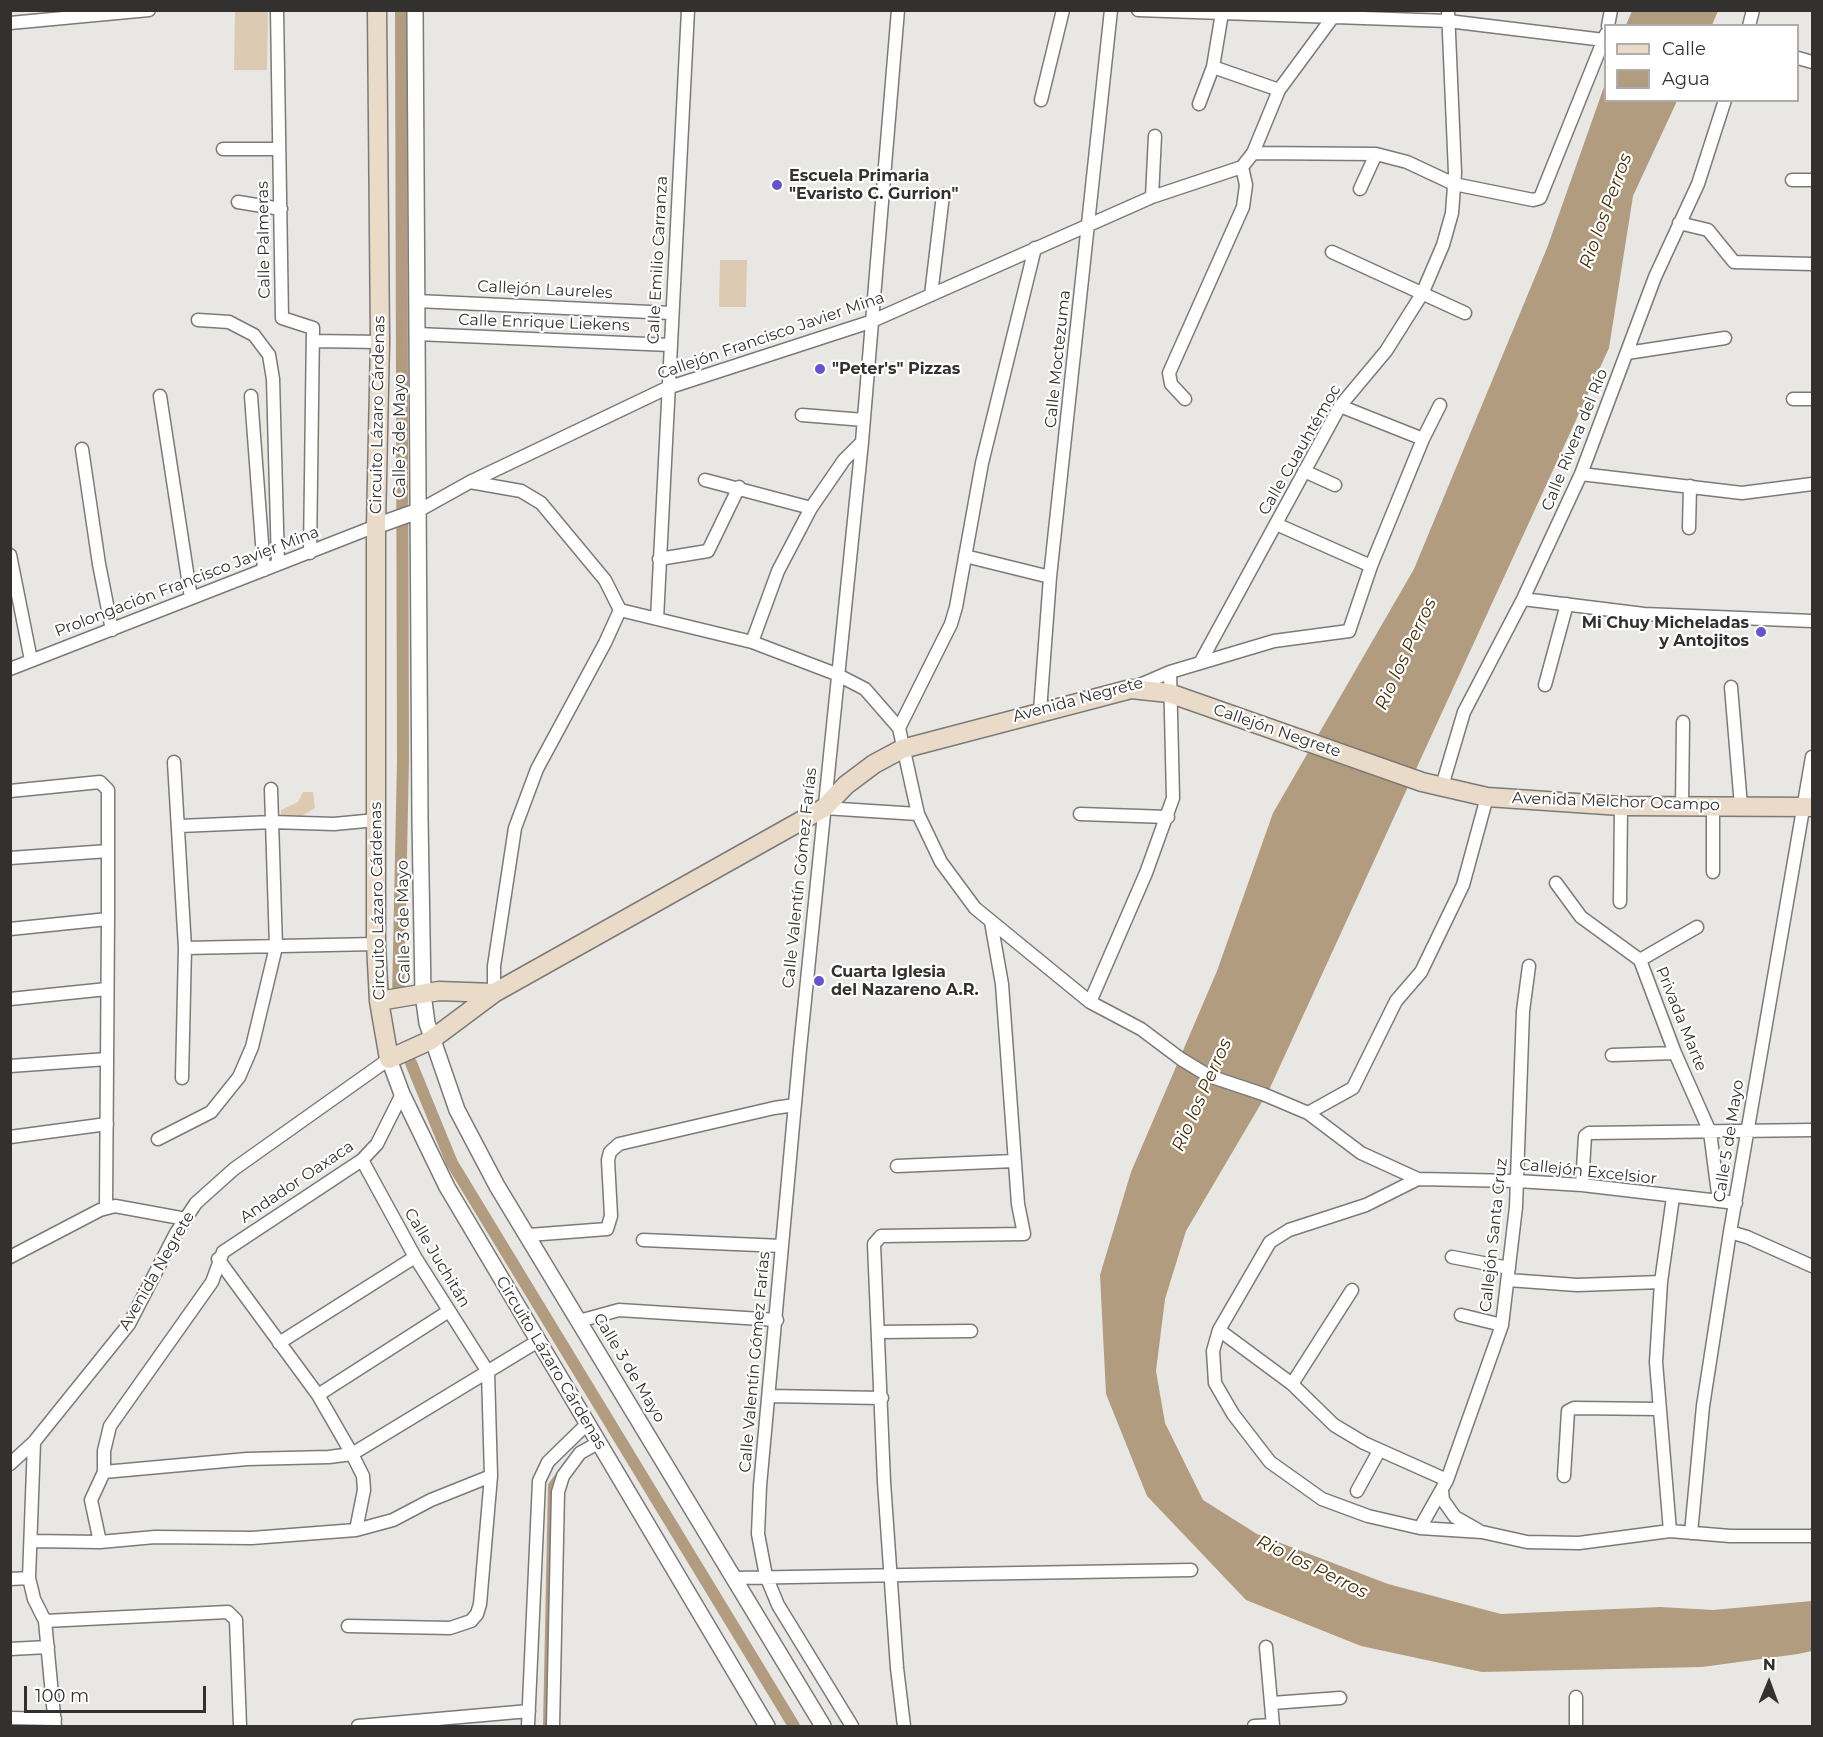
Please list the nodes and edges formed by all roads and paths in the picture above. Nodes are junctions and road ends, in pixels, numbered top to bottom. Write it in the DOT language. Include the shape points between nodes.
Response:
graph roads {
  1 [pos="149,10"];
  2 [pos="277,10"];
  3 [pos="377,10"];
  4 [pos="415,10"];
  5 [pos="688,10"];
  6 [pos="898,10"];
  7 [pos="1063,10"];
  8 [pos="1111,10"];
  9 [pos="1138,10"];
  10 [pos="1222,13"];
  11 [pos="79,14"];
  12 [pos="1334,14"];
  13 [pos="1448,16"];
  14 [pos="10,23"];
  15 [pos="1604,37"];
  16 [pos="1604,39"];
  17 [pos="1213,67"];
  18 [pos="1279,90"];
  19 [pos="1041,100"];
  20 [pos="1724,102"];
  21 [pos="1199,104"];
  22 [pos="1155,136"];
  23 [pos="223,149"];
  24 [pos="279,149"];
  25 [pos="1253,153"];
  26 [pos="1376,154"];
  27 [pos="1242,166"];
  28 [pos="1792,180"];
  29 [pos="1812,180"];
  30 [pos="1454,184"];
  31 [pos="1360,189"];
  32 [pos="943,195"];
  33 [pos="1152,197"];
  34 [pos="238,202"];
  35 [pos="281,209"];
  36 [pos="1679,223"];
  37 [pos="1089,224"];
  38 [pos="1035,248"];
  39 [pos="1332,252"];
  40 [pos="1812,264"];
  41 [pos="1422,294"];
  42 [pos="931,295"];
  43 [pos="417,301"];
  44 [pos="671,313"];
  45 [pos="1465,313"];
  46 [pos="198,320"];
  47 [pos="870,322"];
  48 [pos="417,334"];
  49 [pos="1725,338"];
  50 [pos="313,341"];
  51 [pos="380,342"];
  52 [pos="670,345"];
  53 [pos="1627,353"];
  54 [pos="667,388"];
  55 [pos="160,396"];
  56 [pos="251,396"];
  57 [pos="1185,399"];
  58 [pos="1793,399"];
  59 [pos="1812,399"];
  60 [pos="1440,405"];
  61 [pos="1340,406"];
  62 [pos="802,415"];
  63 [pos="864,420"];
  64 [pos="1423,439"];
  65 [pos="862,442"];
  66 [pos="82,449"];
  67 [pos="1304,471"];
  68 [pos="1581,474"];
  69 [pos="705,480"];
  70 [pos="470,482"];
  71 [pos="1335,484"];
  72 [pos="1812,484"];
  73 [pos="1690,486"];
  74 [pos="739,487"];
  75 [pos="811,508"];
  76 [pos="413,512"];
  77 [pos="383,523"];
  78 [pos="1276,524"];
  79 [pos="1689,528"];
  80 [pos="310,553"];
  81 [pos="10,555"];
  82 [pos="965,556"];
  83 [pos="659,559"];
  84 [pos="278,564"];
  85 [pos="1371,566"];
  86 [pos="264,570"];
  87 [pos="1050,577"];
  88 [pos="191,598"];
  89 [pos="1523,599"];
  90 [pos="1568,604"];
  91 [pos="620,610"];
  92 [pos="657,619"];
  93 [pos="1812,621"];
  94 [pos="112,630"];
  95 [pos="752,642"];
  96 [pos="31,660"];
  97 [pos="1200,663"];
  98 [pos="10,669"];
  99 [pos="1170,672"];
  100 [pos="836,674"];
  101 [pos="1545,685"];
  102 [pos="1731,687"];
  103 [pos="1131,689"];
  104 [pos="1169,693"];
  105 [pos="1040,711"];
  106 [pos="1683,722"];
  107 [pos="899,728"];
  108 [pos="902,749"];
  109 [pos="1812,757"];
  110 [pos="174,762"];
  111 [pos="1422,782"];
  112 [pos="1442,786"];
  113 [pos="272,789"];
  114 [pos="10,791"];
  115 [pos="1487,797"];
  116 [pos="1621,806"];
  117 [pos="1741,806"];
  118 [pos="1682,807"];
  119 [pos="1713,807"];
  120 [pos="1808,807"];
  121 [pos="824,808"];
  122 [pos="918,814"];
  123 [pos="1080,814"];
  124 [pos="1168,817"];
  125 [pos="376,820"];
  126 [pos="272,822"];
  127 [pos="180,826"];
  128 [pos="108,851"];
  129 [pos="10,858"];
  130 [pos="1713,872"];
  131 [pos="1556,883"];
  132 [pos="1620,902"];
  133 [pos="108,919"];
  134 [pos="991,922"];
  135 [pos="1697,927"];
  136 [pos="10,929"];
  137 [pos="376,944"];
  138 [pos="276,947"];
  139 [pos="185,948"];
  140 [pos="1640,960"];
  141 [pos="1529,966"];
  142 [pos="107,989"];
  143 [pos="494,993"];
  144 [pos="423,994"];
  145 [pos="10,999"];
  146 [pos="379,1001"];
  147 [pos="1090,1002"];
  148 [pos="431,1040"];
  149 [pos="1675,1053"];
  150 [pos="1612,1054"];
  151 [pos="107,1059"];
  152 [pos="389,1059"];
  153 [pos="10,1066"];
  154 [pos="182,1078"];
  155 [pos="402,1094"];
  156 [pos="795,1105"];
  157 [pos="1308,1113"];
  158 [pos="106,1124"];
  159 [pos="1746,1130"];
  160 [pos="1812,1130"];
  161 [pos="1710,1132"];
  162 [pos="10,1137"];
  163 [pos="158,1139"];
  164 [pos="362,1160"];
  165 [pos="1014,1161"];
  166 [pos="897,1166"];
  167 [pos="1418,1179"];
  168 [pos="1517,1181"];
  169 [pos="1582,1185"];
  170 [pos="1673,1197"];
  171 [pos="1719,1201"];
  172 [pos="1736,1203"];
  173 [pos="106,1208"];
  174 [pos="186,1219"];
  175 [pos="1730,1232"];
  176 [pos="529,1235"];
  177 [pos="644,1240"];
  178 [pos="782,1245"];
  179 [pos="10,1257"];
  180 [pos="415,1257"];
  181 [pos="1452,1257"];
  182 [pos="218,1259"];
  183 [pos="1812,1266"];
  184 [pos="1508,1274"];
  185 [pos="1661,1282"];
  186 [pos="1352,1290"];
  187 [pos="449,1311"];
  188 [pos="1461,1314"];
  189 [pos="777,1320"];
  190 [pos="579,1321"];
  191 [pos="1502,1325"];
  192 [pos="1219,1330"];
  193 [pos="971,1331"];
  194 [pos="879,1332"];
  195 [pos="538,1341"];
  196 [pos="279,1343"];
  197 [pos="488,1372"];
  198 [pos="1292,1384"];
  199 [pos="318,1395"];
  200 [pos="769,1396"];
  201 [pos="882,1398"];
  202 [pos="1659,1409"];
  203 [pos="587,1424"];
  204 [pos="34,1442"];
  205 [pos="598,1443"];
  206 [pos="1379,1450"];
  207 [pos="351,1454"];
  208 [pos="10,1464"];
  209 [pos="104,1472"];
  210 [pos="491,1476"];
  211 [pos="1564,1476"];
  212 [pos="1444,1486"];
  213 [pos="1357,1491"];
  214 [pos="1420,1528"];
  215 [pos="356,1530"];
  216 [pos="1482,1532"];
  217 [pos="1670,1532"];
  218 [pos="1692,1533"];
  219 [pos="1812,1536"];
  220 [pos="31,1541"];
  221 [pos="100,1542"];
  222 [pos="1191,1570"];
  223 [pos="766,1576"];
  224 [pos="892,1576"];
  225 [pos="30,1578"];
  226 [pos="734,1578"];
  227 [pos="10,1579"];
  228 [pos="45,1621"];
  229 [pos="348,1626"];
  230 [pos="48,1647"];
  231 [pos="1266,1647"];
  232 [pos="10,1649"];
  233 [pos="1576,1697"];
  234 [pos="1340,1698"];
  235 [pos="1272,1703"];
  236 [pos="529,1711"];
  237 [pos="10,1719"];
  238 [pos="55,1723"];
  239 [pos="240,1726"];
  240 [pos="358,1726"];
  241 [pos="528,1726"];
  242 [pos="553,1726"];
  243 [pos="767,1726"];
  244 [pos="823,1726"];
  245 [pos="852,1726"];
  246 [pos="904,1726"];
  247 [pos="1254,1726"];
  248 [pos="1273,1726"];
  249 [pos="1576,1726"];
  1 -- 11 [label="street"];
  2 -- 24 [label="street, Calle Palmeras"];
  3 -- 51 [label="main road, Circuito Lázaro Cárdenas"];
  4 -- 43 [label="street, Calle 3 de Mayo"];
  5 -- 44 [label="street, Calle Emilio Carranza"];
  6 -- 47 [label="street, Calle Valentín Gómez Farías"];
  7 -- 19 [label="street"];
  8 -- 37 [label="street, Calle Moctezuma"];
  9 -- 10 [label="street"];
  10 -- 12 [label="street"];
  10 -- 17 [label="street"];
  11 -- 14 [label="street"];
  12 -- 13 [label="street"];
  12 -- 18 [label="street"];
  13 -- 15 [label="street"];
  13 -- 30 [label="street, Calle Cuauhtémoc"];
  16 -- 30 [label="street" via="1540,198 1533,200"];
  17 -- 18 [label="street"];
  17 -- 21 [label="street"];
  18 -- 25 [label="street"];
  20 -- 36 [label="street, Calle Rivera del Río" via="1698,184"];
  22 -- 33 [label="street"];
  23 -- 24 [label="street"];
  24 -- 35 [label="street, Calle Palmeras"];
  25 -- 26 [label="street"];
  25 -- 27 [label="street"];
  26 -- 30 [label="street" via="1407,162"];
  26 -- 31 [label="street"];
  27 -- 33 [label="street, Callejón Francisco Javier Mina"];
  27 -- 57 [label="street" via="1246,185 1243,207 1169,373 1171,384"];
  28 -- 29 [label="street"];
  30 -- 41 [label="street, Calle Cuauhtémoc" via="1452,213 1443,245"];
  32 -- 42 [label="street"];
  33 -- 37 [label="street, Callejón Francisco Javier Mina"];
  34 -- 35 [label="street"];
  35 -- 50 [label="street, Calle Palmeras" via="282,318 309,324"];
  36 -- 40 [label="street" via="1708,230 1734,262"];
  36 -- 53 [label="street, Calle Rivera del Río"];
  37 -- 38 [label="street, Callejón Francisco Javier Mina"];
  37 -- 87 [label="street, Calle Moctezuma"];
  38 -- 42 [label="street, Callejón Francisco Javier Mina"];
  38 -- 82 [label="street" via="982,463"];
  39 -- 41 [label="street"];
  41 -- 45 [label="street"];
  41 -- 61 [label="street, Calle Cuauhtémoc" via="1386,351"];
  42 -- 47 [label="street, Callejón Francisco Javier Mina"];
  43 -- 44 [label="street, Callejón Laureles"];
  43 -- 48 [label="street, Calle 3 de Mayo"];
  44 -- 52 [label="street, Calle Emilio Carranza"];
  46 -- 84 [label="street" via="229,322 254,335 269,355"];
  47 -- 54 [label="street, Callejón Francisco Javier Mina"];
  47 -- 63 [label="street, Calle Valentín Gómez Farías"];
  48 -- 52 [label="street, Calle Enrique Liekens"];
  48 -- 76 [label="street, Calle 3 de Mayo"];
  49 -- 53 [label="street"];
  50 -- 51 [label="street"];
  50 -- 80 [label="street"];
  51 -- 77 [label="main road, Circuito Lázaro Cárdenas"];
  52 -- 54 [label="street, Calle Emilio Carranza"];
  53 -- 68 [label="street, Calle Rivera del Río"];
  54 -- 70 [label="street, Callejón Francisco Javier Mina"];
  54 -- 83 [label="street, Calle Emilio Carranza"];
  55 -- 88 [label="street"];
  56 -- 86 [label="street"];
  58 -- 59 [label="street"];
  60 -- 64 [label="street"];
  61 -- 64 [label="street"];
  61 -- 67 [label="street, Calle Cuauhtémoc"];
  62 -- 63 [label="street"];
  63 -- 65 [label="street, Calle Valentín Gómez Farías"];
  64 -- 85 [label="street"];
  65 -- 75 [label="street" via="844,460"];
  65 -- 100 [label="street, Calle Valentín Gómez Farías"];
  66 -- 94 [label="street"];
  67 -- 71 [label="street"];
  67 -- 78 [label="street, Calle Cuauhtémoc"];
  68 -- 73 [label="street"];
  68 -- 89 [label="street, Calle Rivera del Río"];
  69 -- 74 [label="street"];
  70 -- 76 [label="street, Callejón Francisco Javier Mina"];
  70 -- 91 [label="street" via="521,491 541,503 605,580"];
  72 -- 73 [label="street" via="1742,493"];
  73 -- 79 [label="street"];
  74 -- 75 [label="street"];
  74 -- 83 [label="street" via="708,551"];
  75 -- 95 [label="street" via="778,571"];
  76 -- 77 [label="street"];
  76 -- 144 [label="street, Calle 3 de Mayo"];
  77 -- 80 [label="street, Prolongación Francisco Javier Mina"];
  77 -- 125 [label="main road, Circuito Lázaro Cárdenas"];
  78 -- 85 [label="street"];
  78 -- 97 [label="street, Calle Cuauhtémoc"];
  80 -- 84 [label="street, Prolongación Francisco Javier Mina"];
  81 -- 96 [label="street"];
  82 -- 87 [label="street"];
  82 -- 107 [label="street" via="951,624"];
  83 -- 92 [label="street, Calle Emilio Carranza"];
  84 -- 86 [label="street, Prolongación Francisco Javier Mina"];
  85 -- 97 [label="street, Avenida Negrete" via="1349,632 1274,641"];
  86 -- 88 [label="street, Prolongación Francisco Javier Mina"];
  87 -- 105 [label="street, Calle Moctezuma"];
  88 -- 94 [label="street, Prolongación Francisco Javier Mina"];
  89 -- 90 [label="street"];
  89 -- 112 [label="street, Calle Rivera del Río" via="1464,712"];
  90 -- 93 [label="street" via="1644,614"];
  90 -- 101 [label="street"];
  91 -- 92 [label="street"];
  91 -- 143 [label="street" via="537,769 515,828 494,966"];
  92 -- 95 [label="street"];
  94 -- 96 [label="street, Prolongación Francisco Javier Mina"];
  95 -- 100 [label="street"];
  96 -- 98 [label="street, Prolongación Francisco Javier Mina"];
  97 -- 99 [label="street, Avenida Negrete"];
  99 -- 103 [label="street, Avenida Negrete"];
  99 -- 104 [label="street"];
  100 -- 107 [label="street" via="865,689"];
  100 -- 121 [label="street, Calle Valentín Gómez Farías"];
  102 -- 117 [label="street"];
  103 -- 104 [label="main road, Callejón Negrete"];
  103 -- 105 [label="main road, Avenida Negrete"];
  104 -- 111 [label="main road, Callejón Negrete"];
  104 -- 124 [label="street" via="1174,783"];
  105 -- 108 [label="main road, Avenida Negrete"];
  106 -- 118 [label="street"];
  107 -- 108 [label="street, Callejón Excelsior"];
  108 -- 121 [label="main road, Avenida Negrete" via="873,764"];
  108 -- 122 [label="street, Callejón Excelsior"];
  109 -- 120 [label="street, Calle 5 de Mayo"];
  110 -- 127 [label="street"];
  111 -- 112 [label="main road, Avenida Melchor Ocampo"];
  112 -- 115 [label="main road, Avenida Melchor Ocampo"];
  113 -- 126 [label="street"];
  114 -- 128 [label="street" via="100,782 108,790"];
  115 -- 116 [label="main road, Avenida Melchor Ocampo"];
  115 -- 157 [label="street" via="1463,885 1421,972 1396,1001 1353,1088"];
  116 -- 118 [label="main road, Avenida Melchor Ocampo"];
  116 -- 132 [label="street"];
  117 -- 119 [label="main road, Avenida Melchor Ocampo"];
  117 -- 120 [label="main road, Avenida Melchor Ocampo"];
  118 -- 119 [label="main road, Avenida Melchor Ocampo"];
  119 -- 130 [label="street"];
  120 -- 159 [label="street, Calle 5 de Mayo"];
  121 -- 122 [label="street"];
  121 -- 143 [label="main road, Avenida Negrete"];
  121 -- 156 [label="street, Calle Valentín Gómez Farías"];
  122 -- 134 [label="street, Callejón Excelsior" via="954,881"];
  123 -- 124 [label="street"];
  124 -- 147 [label="street"];
  125 -- 126 [label="street" via="334,824"];
  125 -- 137 [label="main road, Circuito Lázaro Cárdenas"];
  126 -- 127 [label="street"];
  126 -- 138 [label="street"];
  127 -- 139 [label="street"];
  128 -- 129 [label="street"];
  128 -- 133 [label="street"];
  131 -- 140 [label="street, Privada Marte" via="1581,917"];
  133 -- 136 [label="street"];
  133 -- 142 [label="street"];
  134 -- 147 [label="street, Callejón Excelsior"];
  134 -- 165 [label="street" via="1002,984"];
  135 -- 140 [label="street"];
  137 -- 138 [label="street"];
  137 -- 146 [label="main road, Circuito Lázaro Cárdenas"];
  138 -- 139 [label="street"];
  138 -- 163 [label="street" via="252,1047 239,1077 211,1112"];
  139 -- 154 [label="street"];
  140 -- 149 [label="street, Privada Marte"];
  141 -- 168 [label="street, Callejón Santa Cruz" via="1523,1011"];
  142 -- 145 [label="street"];
  142 -- 151 [label="street"];
  143 -- 144 [label="main road"];
  143 -- 148 [label="main road, Avenida Negrete"];
  144 -- 146 [label="main road"];
  144 -- 148 [label="street, Calle 3 de Mayo"];
  146 -- 152 [label="main road, Circuito Lázaro Cárdenas"];
  147 -- 157 [label="street, Callejón Excelsior" via="1141,1029 1209,1076"];
  148 -- 152 [label="main road, Avenida Negrete"];
  148 -- 176 [label="street, Calle 3 de Mayo" via="457,1110 497,1186"];
  149 -- 150 [label="street"];
  149 -- 161 [label="street, Privada Marte"];
  151 -- 153 [label="street"];
  151 -- 158 [label="street"];
  152 -- 155 [label="street, Circuito Lázaro Cárdenas"];
  152 -- 174 [label="street, Avenida Negrete" via="234,1169 196,1203"];
  155 -- 164 [label="street, Andador Oaxaca" via="377,1144"];
  155 -- 195 [label="street, Circuito Lázaro Cárdenas" via="447,1187"];
  156 -- 176 [label="street" via="619,1144 608,1160 611,1216 607,1229"];
  156 -- 178 [label="street, Calle Valentín Gómez Farías"];
  157 -- 167 [label="street, Callejón Excelsior" via="1361,1153"];
  158 -- 162 [label="street"];
  158 -- 173 [label="street"];
  159 -- 160 [label="street"];
  159 -- 161 [label="street"];
  159 -- 172 [label="street, Calle 5 de Mayo"];
  161 -- 169 [label="street" via="1589,1133 1585,1136"];
  161 -- 171 [label="street, Privada Marte"];
  164 -- 180 [label="street, Calle Juchitán"];
  164 -- 182 [label="street, Andador Oaxaca"];
  165 -- 166 [label="street"];
  165 -- 194 [label="street" via="1024,1234 881,1236 874,1244"];
  167 -- 168 [label="street, Callejón Excelsior"];
  167 -- 192 [label="street" via="1365,1205 1289,1230 1270,1242"];
  168 -- 169 [label="street, Callejón Excelsior"];
  168 -- 184 [label="street, Callejón Santa Cruz"];
  169 -- 170 [label="street, Callejón Excelsior"];
  170 -- 171 [label="street, Callejón Excelsior"];
  170 -- 185 [label="street"];
  171 -- 172 [label="street, Callejón Excelsior"];
  172 -- 175 [label="street, Calle 5 de Mayo"];
  173 -- 174 [label="street" via="115,1206"];
  173 -- 179 [label="street"];
  174 -- 204 [label="street, Avenida Negrete" via="129,1324"];
  175 -- 183 [label="street"];
  175 -- 218 [label="street, Calle 5 de Mayo" via="1703,1406"];
  176 -- 190 [label="street, Calle 3 de Mayo"];
  177 -- 178 [label="street"];
  178 -- 189 [label="street, Calle Valentín Gómez Farías"];
  180 -- 187 [label="street, Calle Juchitán"];
  180 -- 196 [label="street"];
  181 -- 184 [label="street"];
  182 -- 196 [label="street"];
  182 -- 209 [label="street" via="212,1282 110,1426"];
  184 -- 185 [label="street" via="1577,1285"];
  184 -- 191 [label="street, Callejón Santa Cruz"];
  185 -- 202 [label="street" via="1656,1362"];
  186 -- 198 [label="street"];
  187 -- 197 [label="street, Calle Juchitán"];
  187 -- 199 [label="street"];
  188 -- 191 [label="street"];
  189 -- 190 [label="street" via="619,1310"];
  189 -- 200 [label="street, Calle Valentín Gómez Farías"];
  190 -- 226 [label="street, Calle 3 de Mayo"];
  191 -- 212 [label="street, Callejón Santa Cruz"];
  192 -- 198 [label="street"];
  192 -- 214 [label="street" via="1213,1351 1215,1383 1270,1462 1322,1499 1368,1516"];
  193 -- 194 [label="street"];
  194 -- 201 [label="street"];
  195 -- 197 [label="street"];
  195 -- 203 [label="street, Circuito Lázaro Cárdenas"];
  196 -- 199 [label="street"];
  197 -- 207 [label="street"];
  197 -- 210 [label="street"];
  198 -- 206 [label="street" via="1334,1425"];
  199 -- 207 [label="street"];
  200 -- 201 [label="street"];
  200 -- 223 [label="street, Calle Valentín Gómez Farías" via="758,1534"];
  201 -- 224 [label="street"];
  202 -- 211 [label="street" via="1568,1411"];
  202 -- 217 [label="street"];
  203 -- 205 [label="street, Circuito Lázaro Cárdenas"];
  203 -- 236 [label="street" via="548,1462 539,1481"];
  204 -- 208 [label="street, Avenida Negrete"];
  204 -- 220 [label="street"];
  205 -- 242 [label="street" via="580,1453 563,1476 558,1492"];
  205 -- 243 [label="street, Circuito Lázaro Cárdenas"];
  206 -- 212 [label="street"];
  206 -- 213 [label="street"];
  207 -- 209 [label="street"];
  207 -- 215 [label="street" via="363,1476"];
  209 -- 221 [label="street" via="91,1500"];
  210 -- 215 [label="street" via="393,1520"];
  210 -- 229 [label="street" via="480,1604 471,1621 450,1628"];
  212 -- 214 [label="street, Callejón Santa Cruz"];
  212 -- 216 [label="street" via="1443,1500 1455,1517"];
  214 -- 216 [label="street"];
  215 -- 221 [label="street" via="252,1539 155,1537"];
  216 -- 217 [label="street" via="1527,1542 1579,1543"];
  217 -- 218 [label="street"];
  218 -- 219 [label="street"];
  220 -- 221 [label="street"];
  220 -- 225 [label="street"];
  222 -- 224 [label="street"];
  223 -- 224 [label="street"];
  223 -- 226 [label="street"];
  223 -- 245 [label="street, Calle Valentín Gómez Farías" via="796,1637"];
  224 -- 246 [label="street"];
  225 -- 227 [label="street"];
  225 -- 228 [label="street" via="34,1599"];
  226 -- 244 [label="street, Calle 3 de Mayo"];
  228 -- 230 [label="street"];
  228 -- 239 [label="street" via="228,1612 236,1620"];
  230 -- 232 [label="street"];
  230 -- 238 [label="street"];
  231 -- 235 [label="street"];
  233 -- 249 [label="street"];
  234 -- 235 [label="street"];
  235 -- 248 [label="street"];
  236 -- 240 [label="street"];
  236 -- 241 [label="street"];
  237 -- 238 [label="street"];
  247 -- 248 [label="street"];
}
